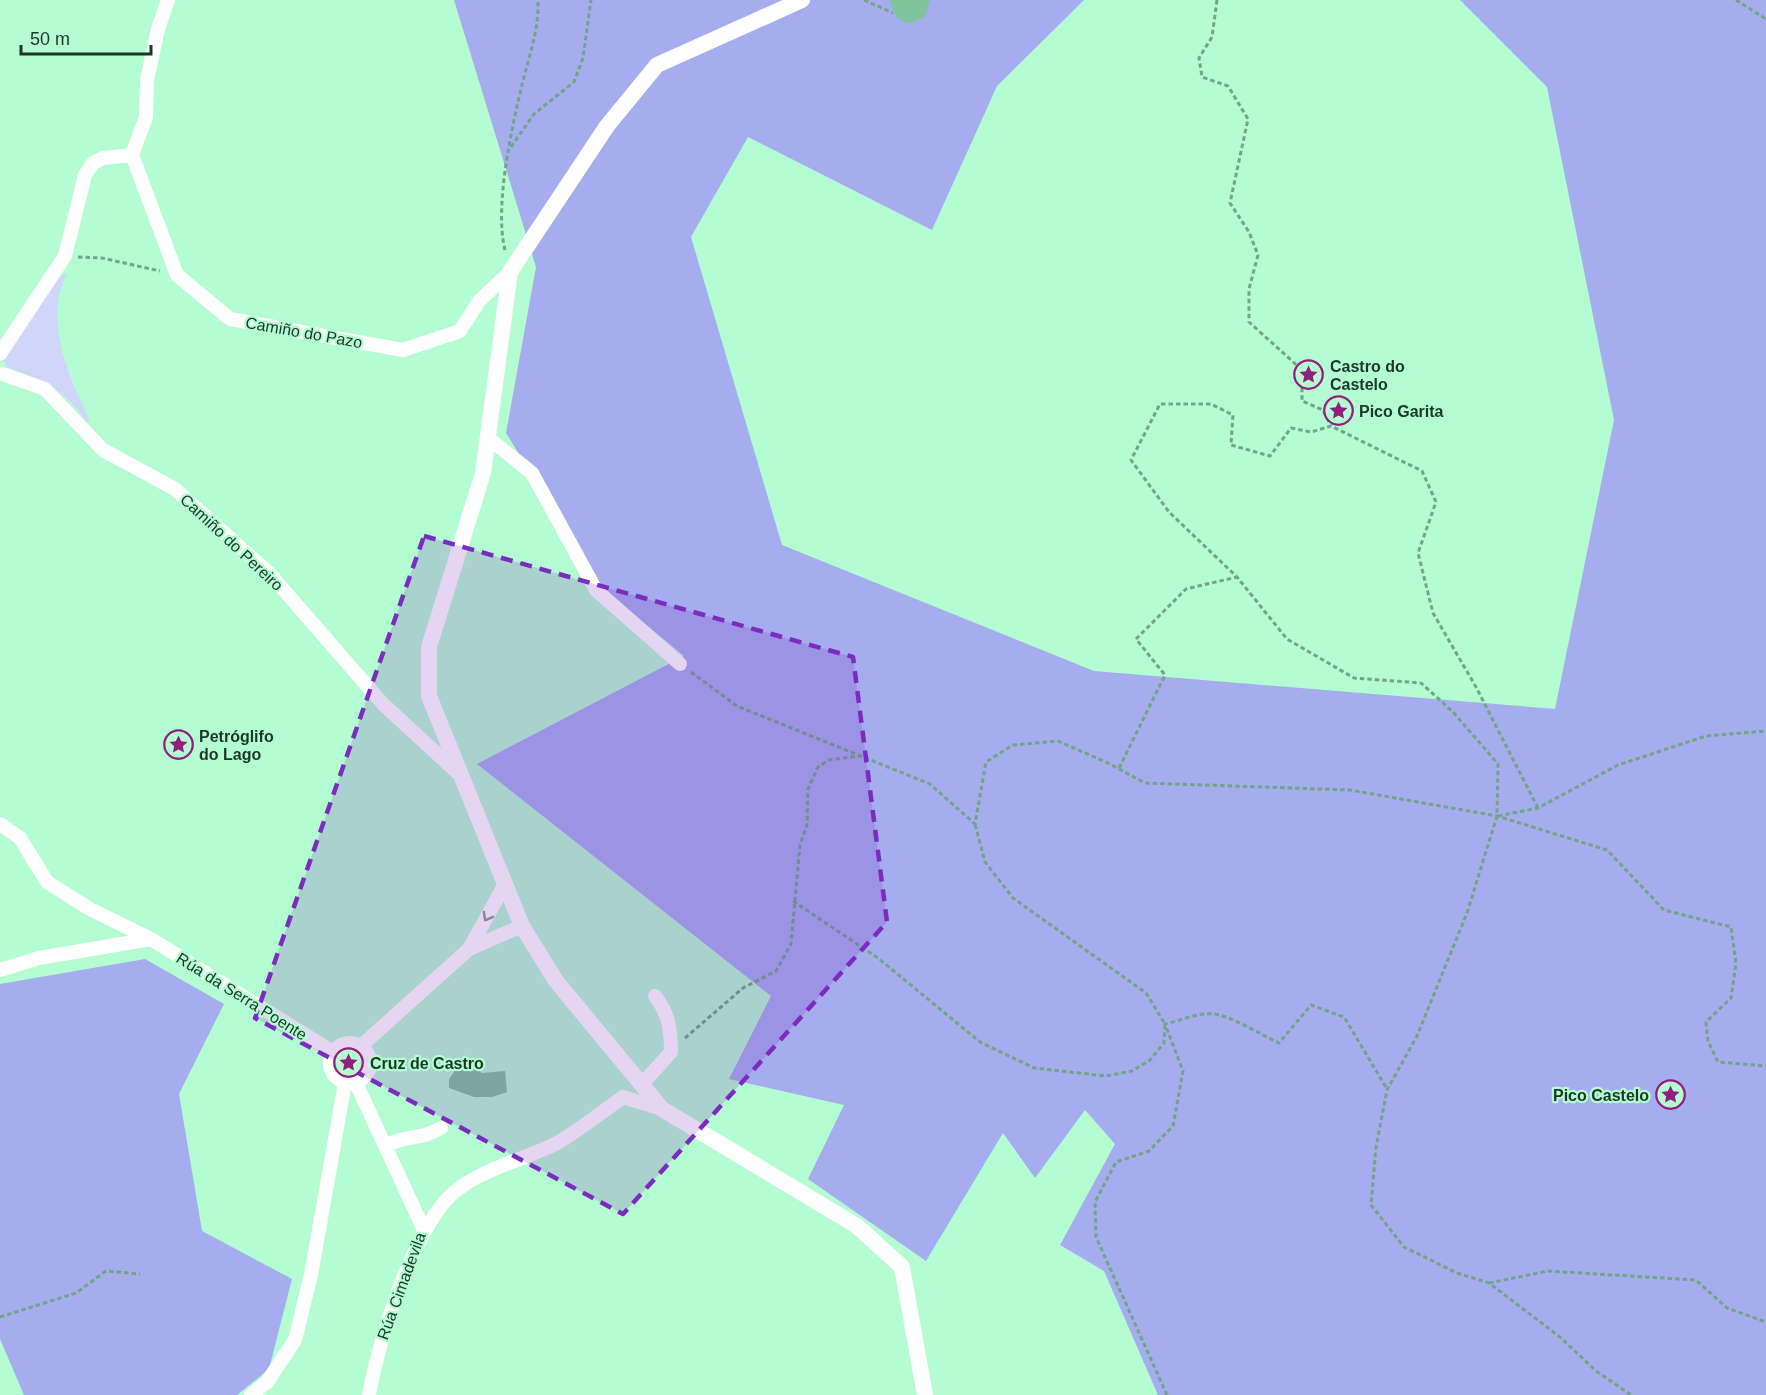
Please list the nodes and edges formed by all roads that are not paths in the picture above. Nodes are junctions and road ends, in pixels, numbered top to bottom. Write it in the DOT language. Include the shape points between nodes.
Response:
graph roads {
  1 [pos="168,0"];
  2 [pos="802,0"];
  3 [pos="132,155"];
  4 [pos="510,272"];
  5 [pos="0,354"];
  6 [pos="0,373"];
  7 [pos="487,437"];
  8 [pos="680,664"];
  9 [pos="461,776"];
  10 [pos="0,824"];
  11 [pos="505,884"];
  12 [pos="522,926"];
  13 [pos="151,939"];
  14 [pos="470,949"];
  15 [pos="0,970"];
  16 [pos="655,996"];
  17 [pos="361,1046"];
  18 [pos="333,1052"];
  19 [pos="350,1083"];
  20 [pos="642,1084"];
  21 [pos="662,1109"];
  22 [pos="441,1128"];
  23 [pos="385,1146"];
  24 [pos="424,1230"];
  25 [pos="250,1395"];
  26 [pos="369,1395"];
  27 [pos="925,1395"];
  1 -- 3 [label="street" via="147,80 146,117"];
  2 -- 4 [label="street" via="657,64 607,126"];
  3 -- 4 [label="street, Camiño do Pazo" via="177,275 230,318 403,350 460,331 479,301"];
  3 -- 5 [label="street" via="103,158 85,175 65,256"];
  4 -- 7 [label="street"];
  6 -- 9 [label="street, Camiño do Pereiro" via="45,388 102,450 175,489 269,573 383,704"];
  7 -- 8 [label="street" via="532,472 596,590"];
  7 -- 9 [label="street" via="483,472 429,647 429,696"];
  9 -- 11 [label="street"];
  10 -- 13 [label="street, Rúa da Serra Poente" via="20,838 47,882 90,909"];
  11 -- 12 [label="street"];
  11 -- 14 [label="street, one-way"];
  12 -- 14 [label="street"];
  12 -- 20 [label="street" via="556,981"];
  13 -- 15 [label="street" via="39,958"];
  13 -- 18 [label="street, Rúa da Serra Poente"];
  14 -- 17 [label="street"];
  16 -- 20 [label="street" via="671,1027 671,1052"];
  17 -- 18 [label="street" via="342,1044"];
  17 -- 19 [label="street" via="369,1056 370,1069 362,1080"];
  18 -- 19 [label="street" via="331,1071"];
  19 -- 23 [label="street, Rúa Cimadevila"];
  19 -- 25 [label="street" via="295,1340 267,1382"];
  20 -- 21 [label="street"];
  21 -- 24 [label="street" via="623,1097 559,1142 497,1168 453,1194"];
  21 -- 27 [label="street" via="857,1226 902,1267"];
  22 -- 23 [label="street" via="426,1137 397,1139"];
  23 -- 24 [label="street, Rúa Cimadevila"];
  24 -- 26 [label="street, Rúa Cimadevila" via="378,1349"];
}
